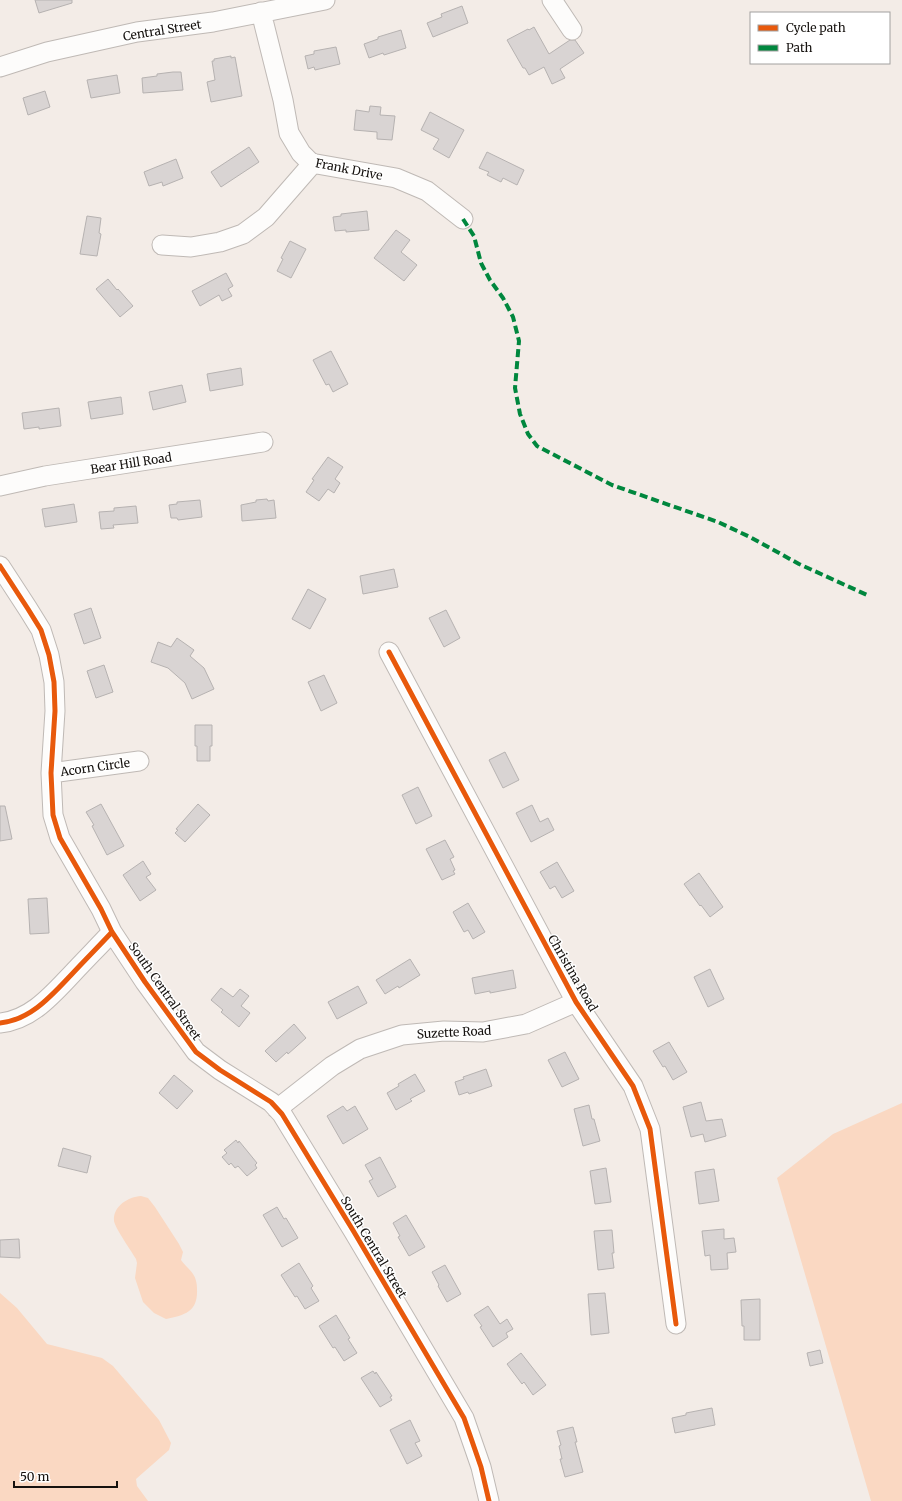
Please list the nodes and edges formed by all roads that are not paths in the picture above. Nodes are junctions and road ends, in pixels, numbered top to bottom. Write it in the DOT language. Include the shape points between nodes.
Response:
graph roads {
  1 [pos="325,0"];
  2 [pos="552,0"];
  3 [pos="261,12"];
  4 [pos="572,30"];
  5 [pos="0,67"];
  6 [pos="313,163"];
  7 [pos="463,219"];
  8 [pos="162,245"];
  9 [pos="263,442"];
  10 [pos="0,486"];
  11 [pos="0,566"];
  12 [pos="389,652"];
  13 [pos="139,761"];
  14 [pos="51,773"];
  15 [pos="112,932"];
  16 [pos="576,1002"];
  17 [pos="0,1023"];
  18 [pos="278,1109"];
  19 [pos="676,1324"];
  20 [pos="490,1501"];
  1 -- 3 [label="street, Central Street"];
  2 -- 4 [label="street"];
  3 -- 5 [label="street, Central Street" via="213,22 137,32 47,52"];
  3 -- 6 [label="street, Frank Drive" via="289,133 301,153"];
  6 -- 7 [label="street, Frank Drive" via="396,178 427,190"];
  6 -- 8 [label="street" via="266,217 243,234 220,242 191,246"];
  9 -- 10 [label="street, Bear Hill Road" via="45,476"];
  11 -- 14 [label="street, South Central Street" via="41,630 49,655 54,682 55,710"];
  12 -- 16 [label="street, Christina Road"];
  13 -- 14 [label="street, Acorn Circle"];
  14 -- 15 [label="street, South Central Street" via="52,815 60,838"];
  15 -- 17 [label="street" via="45,1002 28,1014"];
  15 -- 18 [label="street, South Central Street" via="196,1052 272,1102"];
  16 -- 18 [label="street, Suzette Road" via="526,1024 483,1032 444,1030 402,1035 360,1049 332,1066"];
  16 -- 19 [label="street, Christina Road" via="633,1086 650,1129"];
  18 -- 20 [label="street, South Central Street" via="464,1418"];
}
